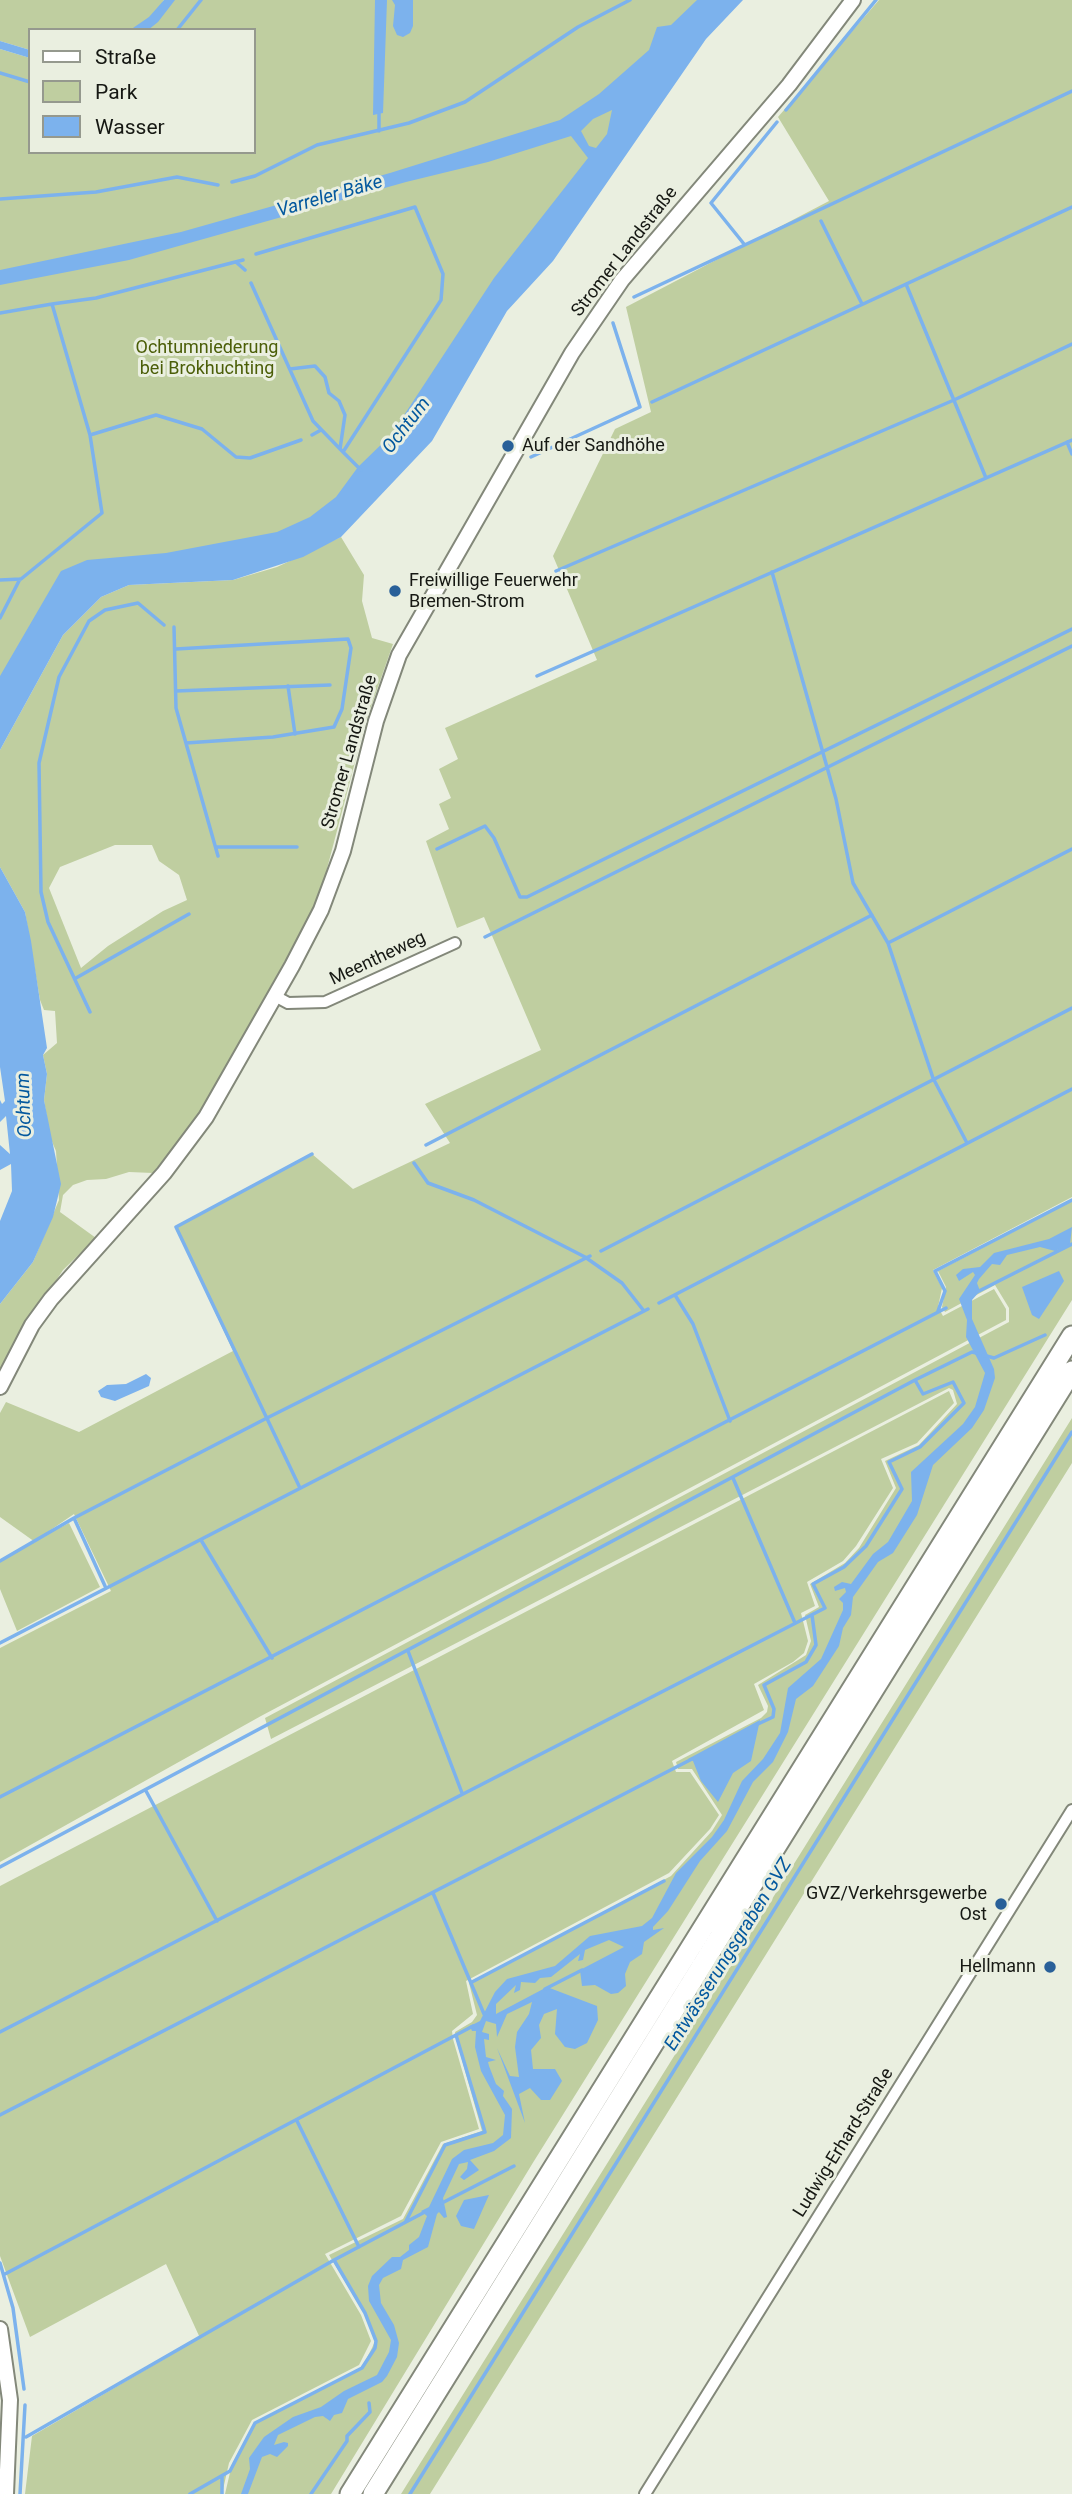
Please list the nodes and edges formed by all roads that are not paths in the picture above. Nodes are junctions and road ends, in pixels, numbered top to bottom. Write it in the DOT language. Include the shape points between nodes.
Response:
graph roads {
  1 [pos="853,0"];
  2 [pos="455,943"];
  3 [pos="275,996"];
  4 [pos="1072,1336"];
  5 [pos="1072,1371"];
  6 [pos="0,1387"];
  7 [pos="1072,1810"];
  8 [pos="0,2329"];
  9 [pos="6,2494"];
  10 [pos="350,2494"];
  11 [pos="373,2494"];
  12 [pos="645,2494"];
  1 -- 3 [label="main road, Stromer Landstraße" via="797,75 622,280 572,353 404,644 379,710 333,880"];
  2 -- 3 [label="street, Meentheweg" via="325,1002 288,1003"];
  3 -- 6 [label="main road, Stromer Landstraße" via="206,1117 164,1173 57,1291 32,1325"];
  4 -- 10 [label="highway"];
  5 -- 11 [label="highway"];
  7 -- 12 [label="street, Ludwig-Erhard-Straße"];
  8 -- 9 [label="main road" via="10,2400"];
}
